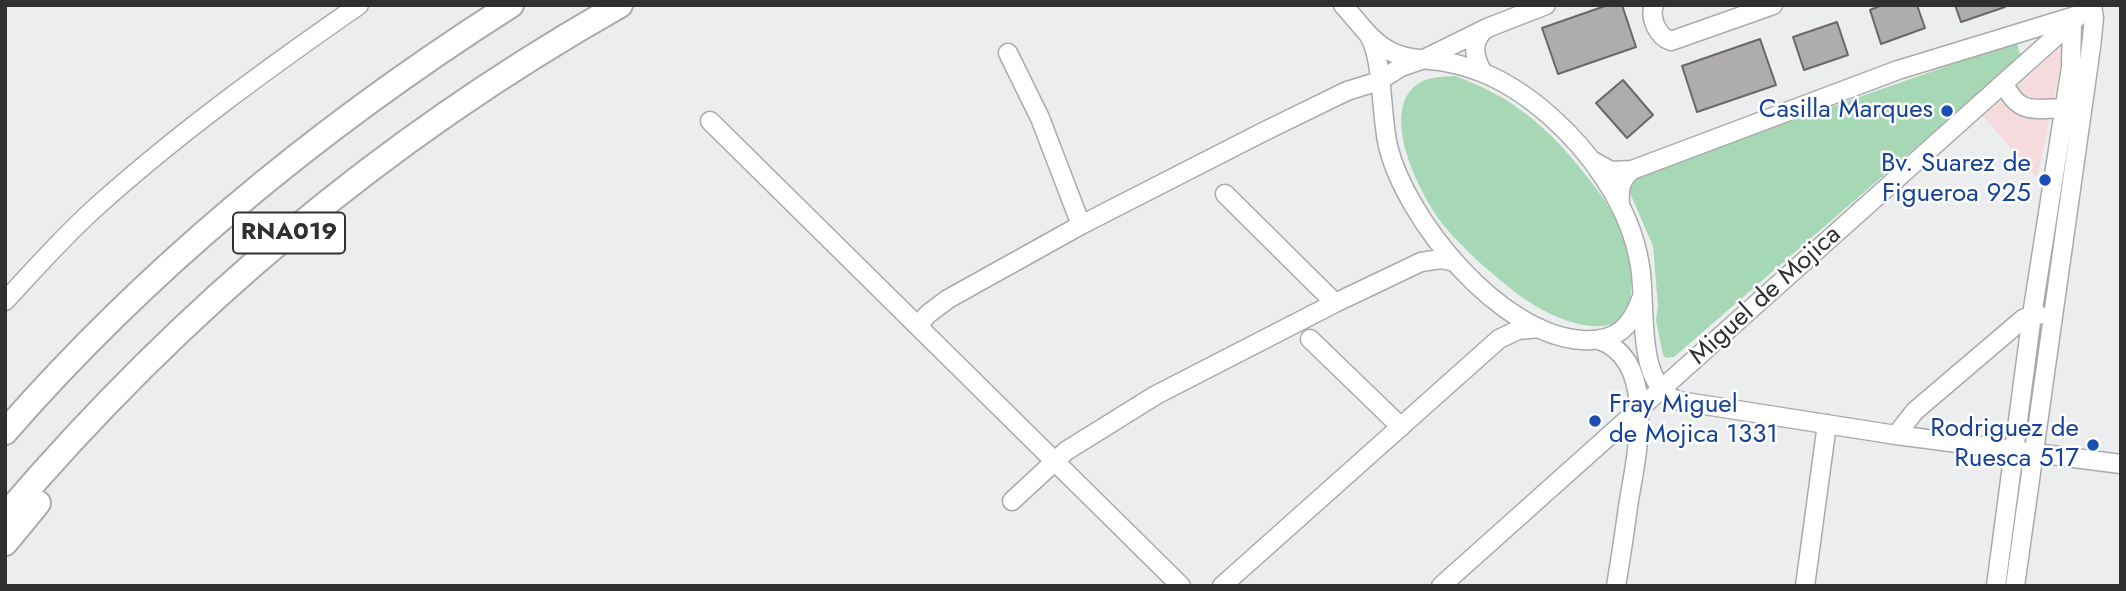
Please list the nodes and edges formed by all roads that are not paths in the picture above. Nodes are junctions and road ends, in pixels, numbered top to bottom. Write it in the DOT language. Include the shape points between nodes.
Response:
graph roads {
  1 [pos="359,5"];
  2 [pos="511,5"];
  3 [pos="620,5"];
  4 [pos="1343,5"];
  5 [pos="1546,5"];
  6 [pos="1654,5"];
  7 [pos="1773,5"];
  8 [pos="2084,12"];
  9 [pos="1488,28"];
  10 [pos="1366,30"];
  11 [pos="1008,53"];
  12 [pos="1424,59"];
  13 [pos="1483,73"];
  14 [pos="1379,81"];
  15 [pos="2004,83"];
  16 [pos="1347,91"];
  17 [pos="2064,108"];
  18 [pos="1382,113"];
  19 [pos="710,121"];
  20 [pos="1591,160"];
  21 [pos="1632,170"];
  22 [pos="1225,194"];
  23 [pos="1620,204"];
  24 [pos="1082,225"];
  25 [pos="1427,227"];
  26 [pos="1421,262"];
  27 [pos="1454,262"];
  28 [pos="1642,296"];
  29 [pos="1494,299"];
  30 [pos="5,302"];
  31 [pos="1335,303"];
  32 [pos="2032,315"];
  33 [pos="2054,317"];
  34 [pos="918,326"];
  35 [pos="1542,328"];
  36 [pos="1310,339"];
  37 [pos="1499,339"];
  38 [pos="1599,340"];
  39 [pos="1661,390"];
  40 [pos="103,406"];
  41 [pos="1638,410"];
  42 [pos="1827,424"];
  43 [pos="1401,427"];
  44 [pos="5,432"];
  45 [pos="1896,435"];
  46 [pos="2015,450"];
  47 [pos="2035,452"];
  48 [pos="1053,461"];
  49 [pos="2121,464"];
  50 [pos="1013,501"];
  51 [pos="5,516"];
  52 [pos="5,543"];
  53 [pos="1181,586"];
  54 [pos="1222,586"];
  55 [pos="1441,586"];
  56 [pos="1616,586"];
  57 [pos="1804,586"];
  58 [pos="1996,586"];
  59 [pos="2015,586"];
  1 -- 30 [label="street" via="168,146 92,211"];
  2 -- 44 [label="highway, RNA019" via="379,94 228,213 120,311"];
  3 -- 40 [label="highway, RNA019" via="496,80 341,190 216,296"];
  4 -- 10 [label="street"];
  5 -- 9 [label="street"];
  6 -- 7 [label="street" via="1651,13 1660,34 1671,41"];
  8 -- 15 [label="street, Miguel de Mojica"];
  8 -- 17 [label="street"];
  8 -- 21 [label="street" via="1898,69"];
  8 -- 33 [label="street" via="2094,18"];
  9 -- 12 [label="street"];
  9 -- 13 [label="street" via="1475,42 1474,53"];
  10 -- 12 [label="street" via="1387,50"];
  10 -- 14 [label="street" via="1375,47"];
  11 -- 24 [label="street" via="1040,118"];
  12 -- 13 [label="street"];
  12 -- 14 [label="street"];
  13 -- 20 [label="street" via="1541,109"];
  14 -- 16 [label="street"];
  14 -- 18 [label="street"];
  15 -- 17 [label="street" via="2010,97 2022,107"];
  15 -- 39 [label="street, Miguel de Mojica"];
  16 -- 18 [label="street" via="1368,95"];
  16 -- 24 [label="street"];
  17 -- 32 [label="street"];
  18 -- 25 [label="street" via="1393,165"];
  19 -- 34 [label="street"];
  20 -- 21 [label="street" via="1611,171"];
  20 -- 23 [label="street"];
  21 -- 23 [label="street" via="1622,180"];
  22 -- 31 [label="street"];
  23 -- 28 [label="street" via="1640,266"];
  24 -- 34 [label="street" via="948,299"];
  25 -- 26 [label="street" via="1431,241"];
  25 -- 27 [label="street"];
  26 -- 27 [label="street"];
  26 -- 31 [label="street"];
  27 -- 29 [label="street"];
  28 -- 38 [label="street" via="1626,327"];
  28 -- 39 [label="street" via="1649,361"];
  29 -- 35 [label="street"];
  29 -- 37 [label="street" via="1506,321"];
  31 -- 48 [label="street" via="1156,395"];
  32 -- 33 [label="street"];
  32 -- 45 [label="street" via="1915,411"];
  32 -- 46 [label="street"];
  33 -- 47 [label="street"];
  34 -- 48 [label="street"];
  35 -- 37 [label="street" via="1518,330"];
  35 -- 38 [label="street" via="1578,340"];
  36 -- 43 [label="street"];
  37 -- 43 [label="street"];
  38 -- 41 [label="street" via="1616,348 1629,366"];
  39 -- 41 [label="street, Miguel de Mojica"];
  39 -- 42 [label="street" via="1679,401"];
  40 -- 51 [label="highway, RNA019"];
  40 -- 52 [label="highway" via="55,483"];
  41 -- 55 [label="street, Miguel de Mojica"];
  41 -- 56 [label="street" via="1639,434"];
  42 -- 45 [label="street"];
  42 -- 57 [label="street"];
  43 -- 54 [label="street"];
  45 -- 46 [label="street"];
  46 -- 47 [label="street"];
  46 -- 58 [label="street"];
  47 -- 49 [label="street"];
  47 -- 59 [label="street"];
  48 -- 50 [label="street"];
  48 -- 53 [label="street"];
}
